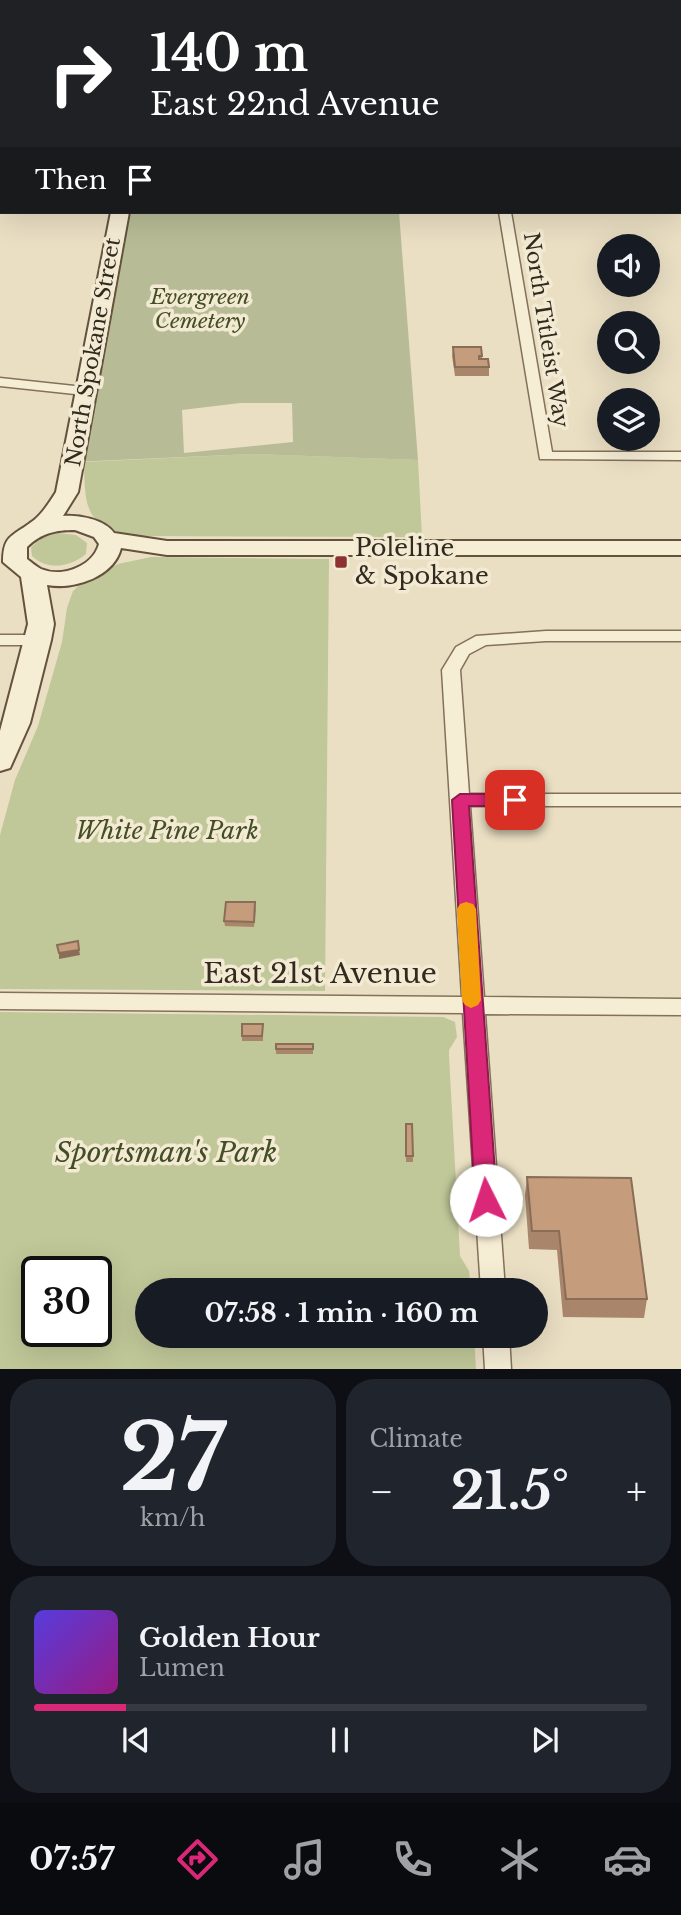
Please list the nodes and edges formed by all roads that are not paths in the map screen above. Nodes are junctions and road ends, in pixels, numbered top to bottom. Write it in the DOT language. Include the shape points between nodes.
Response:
graph roads {
  1 [pos="120,214"];
  2 [pos="505,214"];
  3 [pos="0,382"];
  4 [pos="84,391"];
  5 [pos="681,456"];
  6 [pos="67,492"];
  7 [pos="99,532"];
  8 [pos="167,548"];
  9 [pos="681,548"];
  10 [pos="18,551"];
  11 [pos="100,566"];
  12 [pos="76,576"];
  13 [pos="39,632"];
  14 [pos="681,636"];
  15 [pos="0,640"];
  16 [pos="0,762"];
  17 [pos="460,800"];
  18 [pos="681,800"];
  19 [pos="0,1001"];
  20 [pos="472,1003"];
  21 [pos="681,1007"];
  22 [pos="491,1278"];
  23 [pos="497,1348"];
  24 [pos="498,1369"];
  1 -- 4 [label="main road, North Spokane Street"];
  2 -- 5 [label="street, North Titleist Way" via="545,456"];
  3 -- 4 [label="street"];
  4 -- 6 [label="main road, North Spokane Street"];
  6 -- 7 [label="main road, North Spokane Street" via="76,511"];
  6 -- 10 [label="main road, North Spokane Street"];
  7 -- 8 [label="main road"];
  7 -- 10 [label="main road" via="65,523"];
  7 -- 11 [label="main road" via="111,548"];
  8 -- 9 [label="main road"];
  8 -- 11 [label="main road"];
  10 -- 12 [label="main road" via="54,579"];
  10 -- 13 [label="main road"];
  11 -- 12 [label="main road"];
  12 -- 13 [label="main road"];
  13 -- 15 [label="street"];
  13 -- 16 [label="main road" via="17,723"];
  14 -- 17 [label="street" via="501,637 467,646 453,663 450,681"];
  17 -- 18 [label="street"];
  17 -- 20 [label="street"];
  19 -- 20 [label="street, East 21st Avenue"];
  20 -- 21 [label="street, East 21st Avenue"];
  20 -- 22 [label="street"];
  23 -- 24 [label="street"];
}
